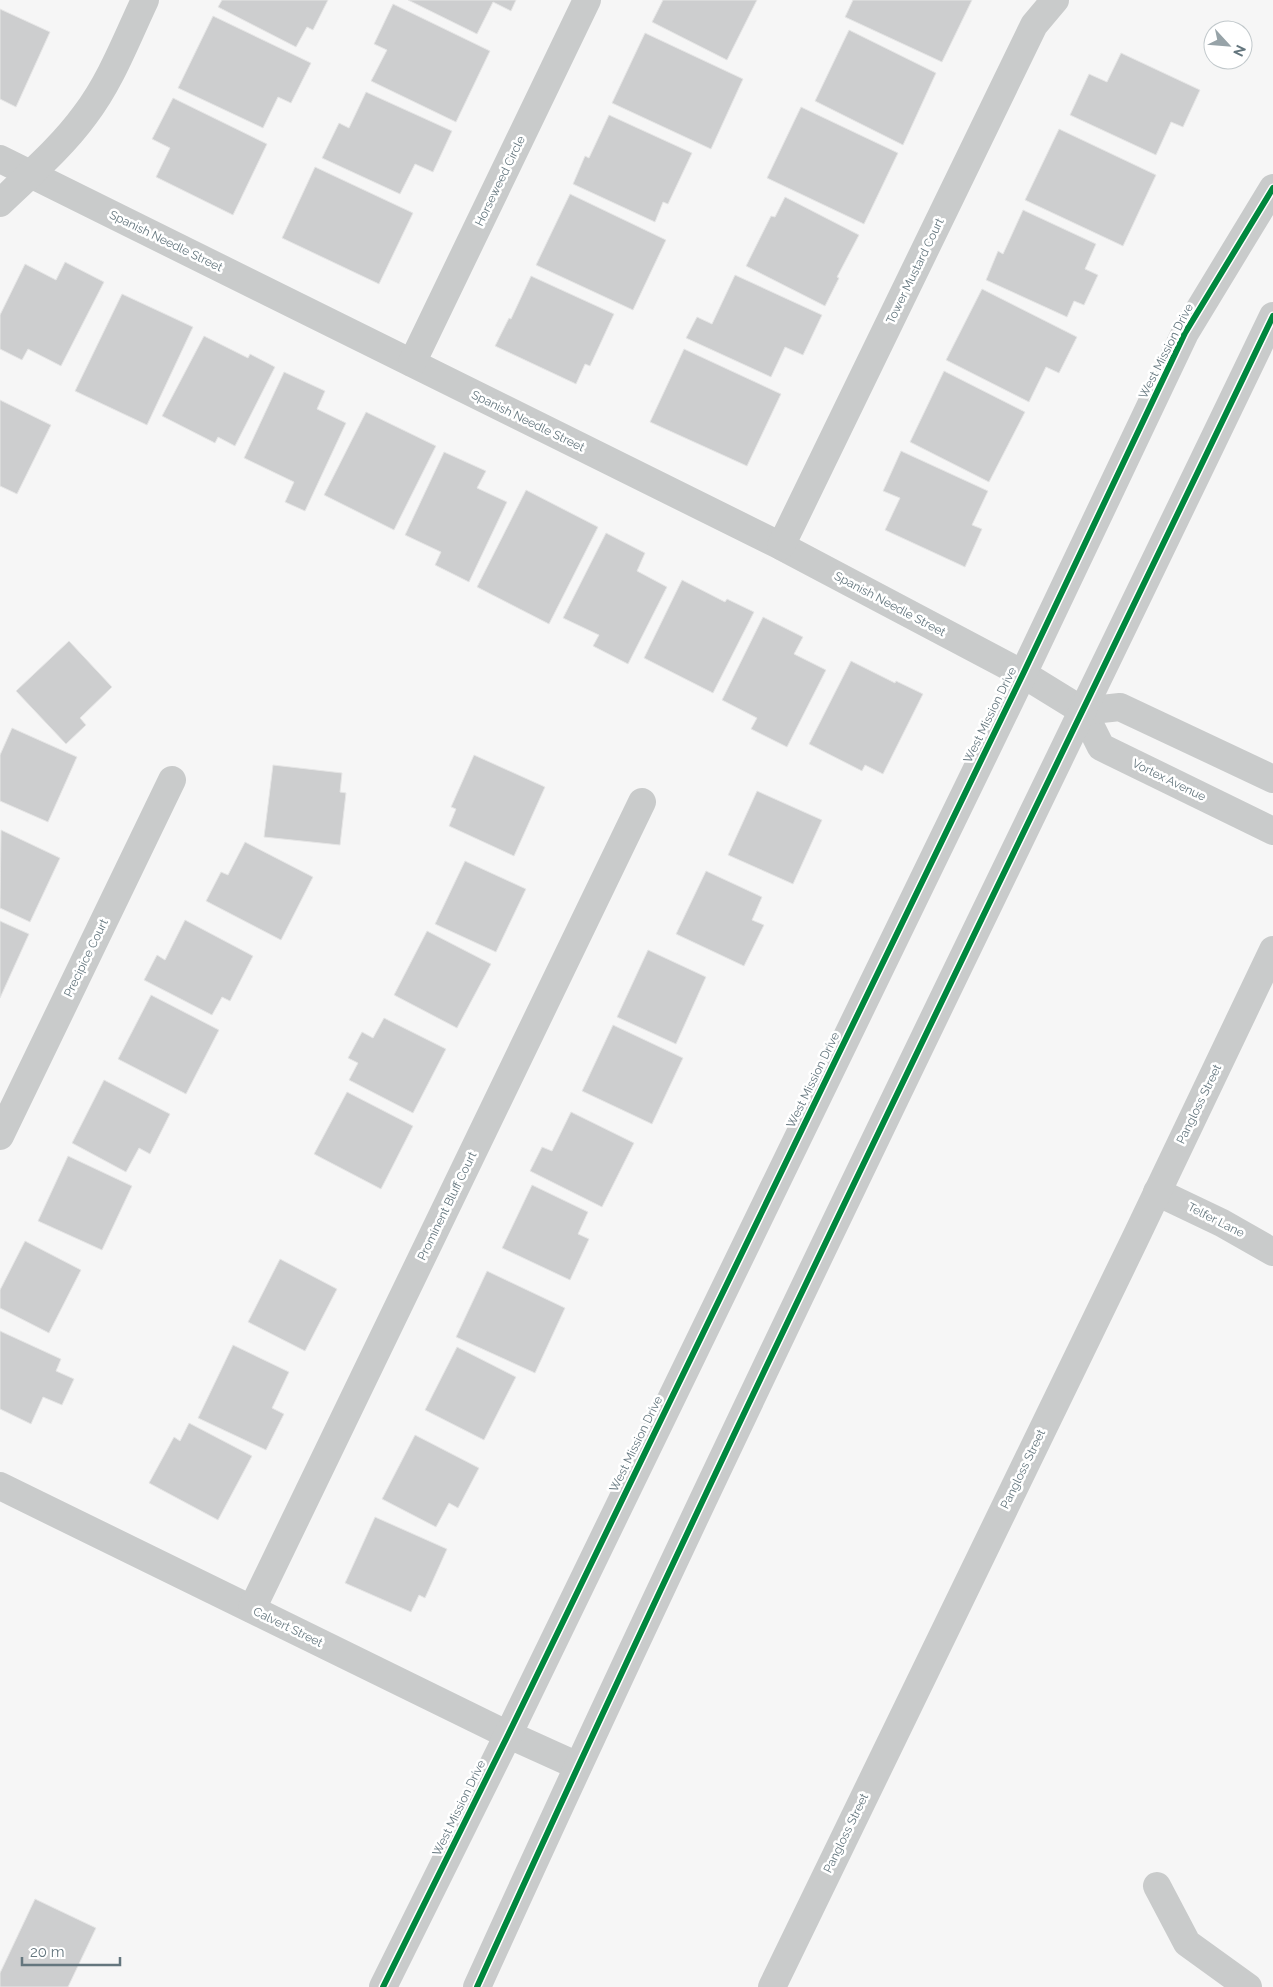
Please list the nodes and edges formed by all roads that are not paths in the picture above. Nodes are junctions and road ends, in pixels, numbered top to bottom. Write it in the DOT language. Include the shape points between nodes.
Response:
graph roads {
  1 [pos="145,0"];
  2 [pos="587,0"];
  3 [pos="1055,0"];
  4 [pos="0,159"];
  5 [pos="30,174"];
  6 [pos="1273,188"];
  7 [pos="0,203"];
  8 [pos="1273,316"];
  9 [pos="412,363"];
  10 [pos="782,546"];
  11 [pos="1023,674"];
  12 [pos="1083,710"];
  13 [pos="1273,779"];
  14 [pos="172,780"];
  15 [pos="642,802"];
  16 [pos="1273,831"];
  17 [pos="1273,950"];
  18 [pos="0,1136"];
  19 [pos="1157,1192"];
  20 [pos="1273,1252"];
  21 [pos="0,1486"];
  22 [pos="252,1609"];
  23 [pos="508,1735"];
  24 [pos="578,1766"];
  25 [pos="1157,1886"];
  26 [pos="383,1987"];
  27 [pos="477,1987"];
  28 [pos="772,1987"];
  29 [pos="1248,1987"];
  1 -- 5 [label="street" via="109,76 86,114"];
  2 -- 9 [label="street, Horseweed Circle"];
  3 -- 10 [label="street, Tower Mustard Court" via="1034,25"];
  4 -- 5 [label="street, Spanish Needle Street"];
  5 -- 7 [label="street"];
  5 -- 9 [label="street, Spanish Needle Street"];
  6 -- 11 [label="street, West Mission Drive" via="1185,333"];
  8 -- 12 [label="street"];
  9 -- 10 [label="street, Spanish Needle Street"];
  10 -- 11 [label="street, Spanish Needle Street"];
  11 -- 12 [label="street, Spanish Needle Street"];
  11 -- 23 [label="street, West Mission Drive"];
  12 -- 13 [label="street" via="1120,707"];
  12 -- 16 [label="street, Vortex Avenue" via="1101,747"];
  12 -- 24 [label="street"];
  14 -- 18 [label="street, Precipice Court"];
  15 -- 22 [label="street, Prominent Bluff Court"];
  17 -- 19 [label="street, Pangloss Street"];
  19 -- 20 [label="street, Telfer Lane" via="1222,1222"];
  19 -- 28 [label="street, Pangloss Street"];
  21 -- 22 [label="street, Calvert Street"];
  22 -- 23 [label="street, Calvert Street"];
  23 -- 24 [label="street, Calvert Street"];
  23 -- 26 [label="street, West Mission Drive"];
  24 -- 27 [label="street"];
  25 -- 29 [label="street" via="1187,1943"];
}
